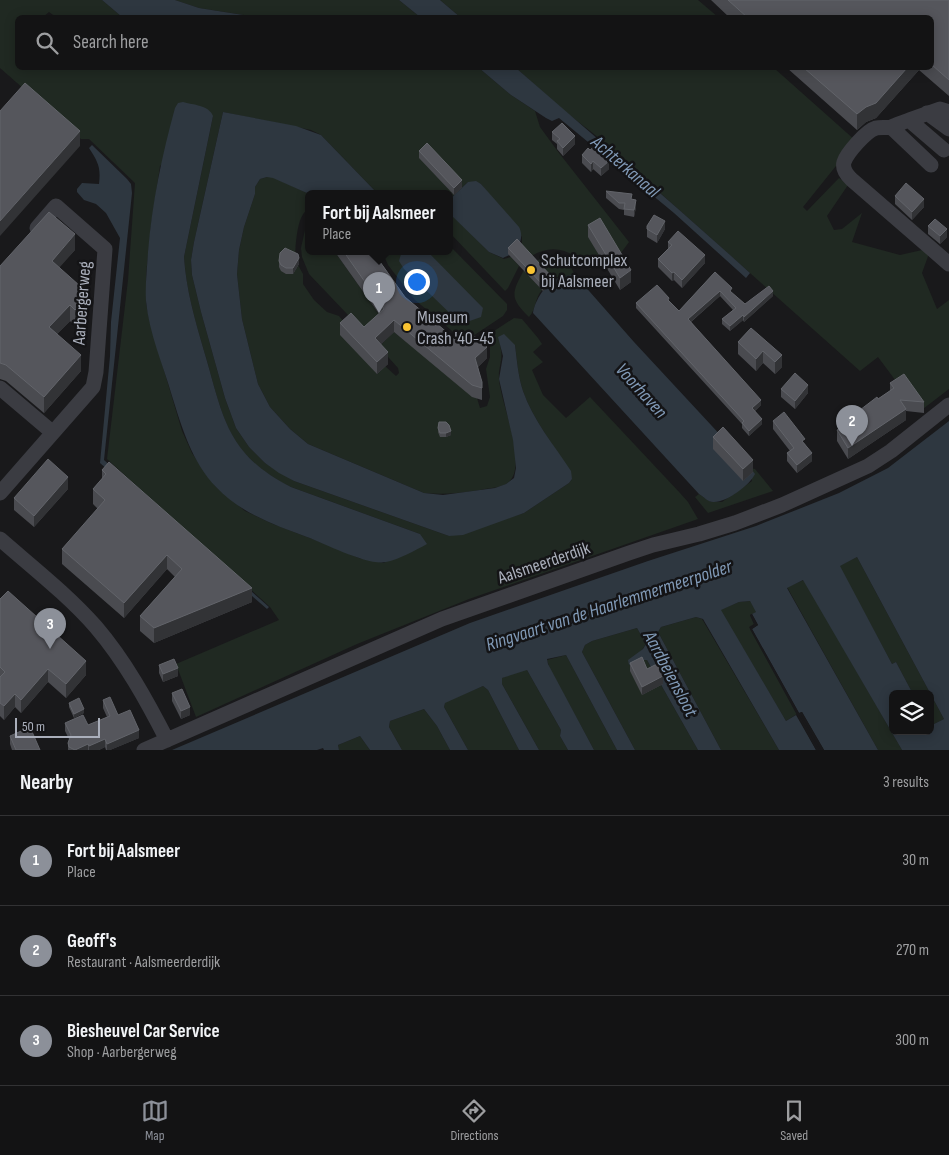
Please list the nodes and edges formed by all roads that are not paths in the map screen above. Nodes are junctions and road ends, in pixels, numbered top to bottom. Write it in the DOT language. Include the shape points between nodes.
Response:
graph roads {
  1 [pos="949,112"];
  2 [pos="927,113"];
  3 [pos="909,120"];
  4 [pos="891,127"];
  5 [pos="949,129"];
  6 [pos="944,150"];
  7 [pos="931,165"];
  8 [pos="25,241"];
  9 [pos="949,264"];
  10 [pos="0,388"];
  11 [pos="949,405"];
  12 [pos="52,432"];
  13 [pos="0,492"];
  14 [pos="0,539"];
  15 [pos="167,740"];
  16 [pos="144,750"];
  1 -- 2 [label="street" via="940,109"];
  2 -- 3 [label="street"];
  2 -- 5 [label="street"];
  3 -- 4 [label="street"];
  3 -- 6 [label="street"];
  4 -- 7 [label="street"];
  4 -- 9 [label="street" via="875,128 863,137 844,162 846,173"];
  8 -- 12 [label="street, Aarbergerweg" via="56,206 105,248 94,387"];
  10 -- 12 [label="street"];
  11 -- 15 [label="street, Aalsmeerderdijk" via="868,466 769,511 653,545 442,619"];
  12 -- 13 [label="street, Aarbergerweg"];
  14 -- 15 [label="street" via="96,627 132,676"];
  15 -- 16 [label="street, Aalsmeerderdijk"];
}
